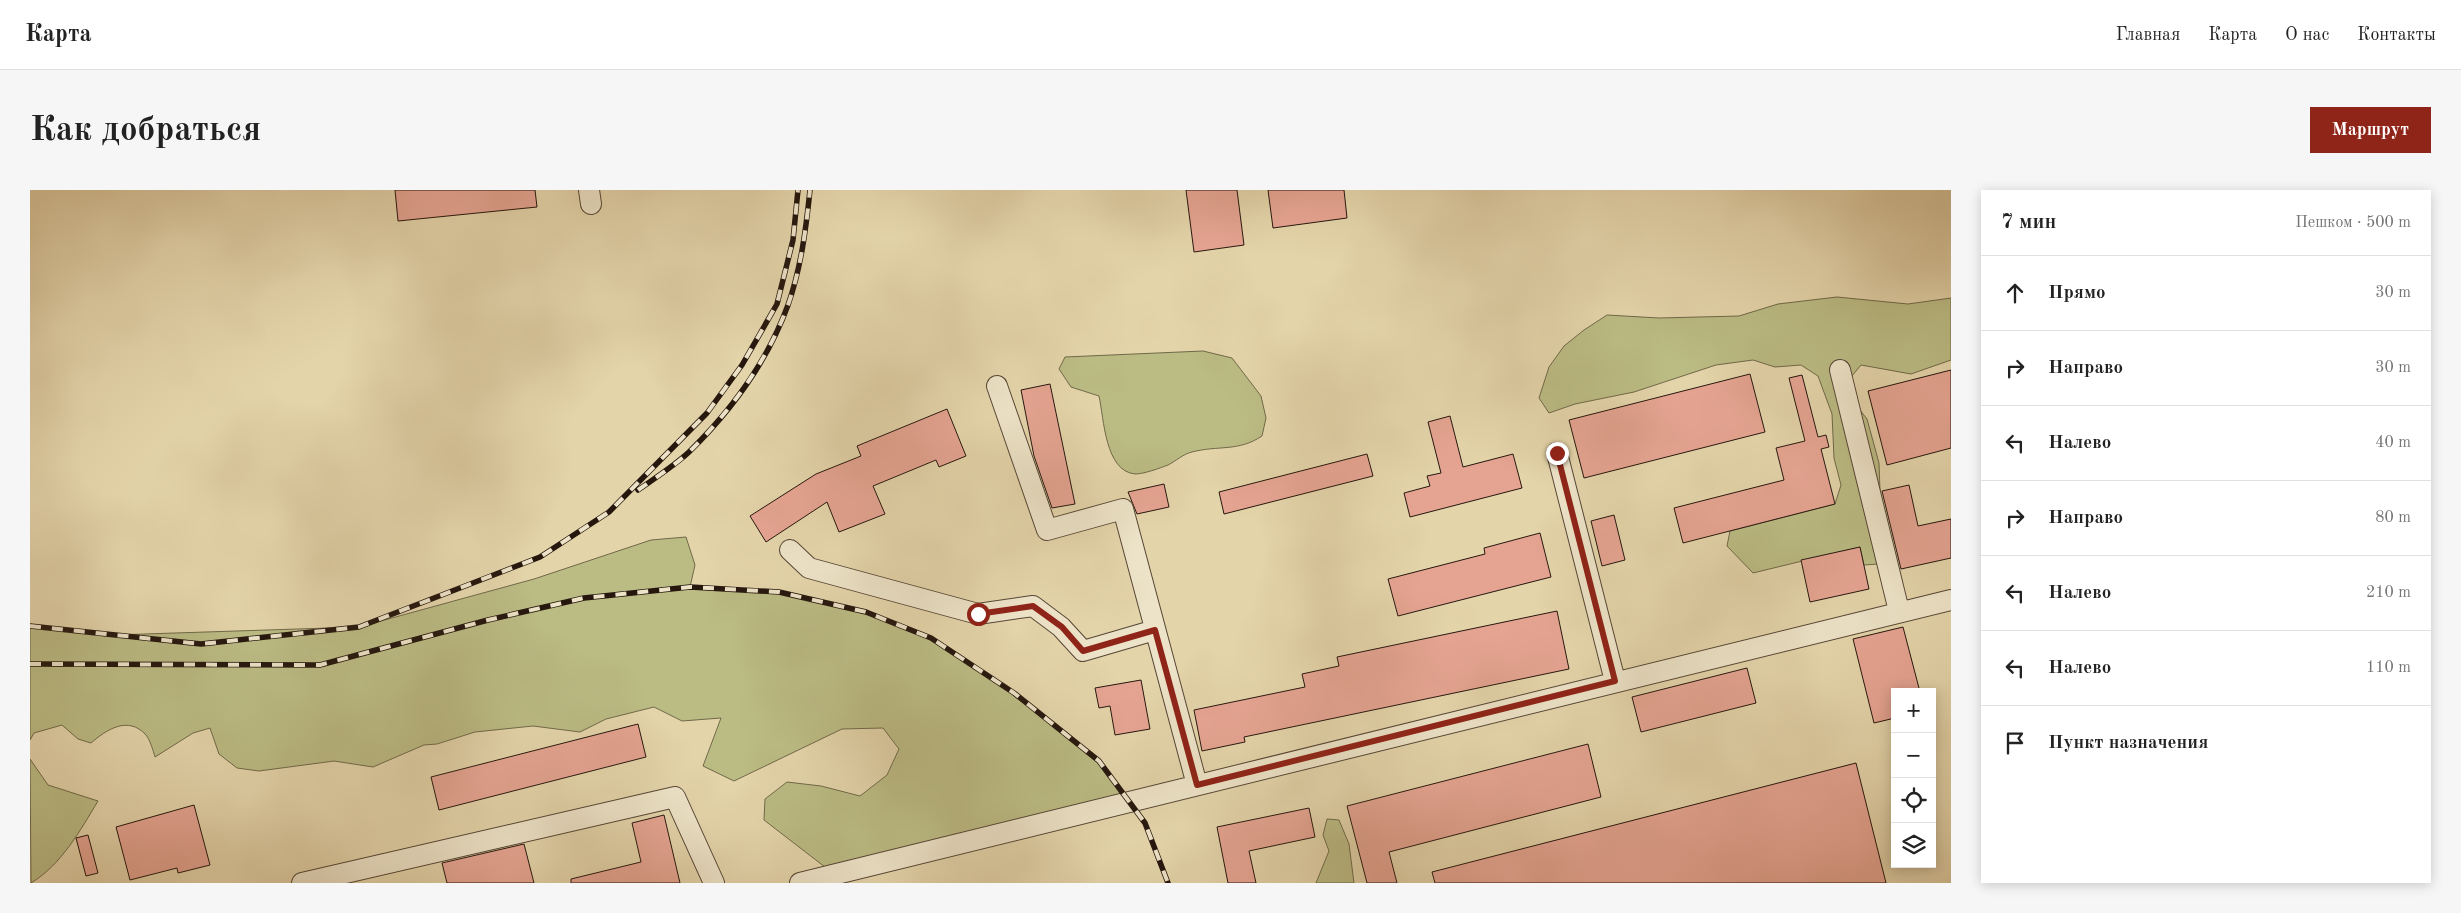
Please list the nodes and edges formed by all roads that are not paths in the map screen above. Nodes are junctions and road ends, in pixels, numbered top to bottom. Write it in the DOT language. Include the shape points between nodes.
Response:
graph roads {
  1 [pos="1840,370"];
  2 [pos="998,386"];
  3 [pos="1557,453"];
  4 [pos="790,550"];
  5 [pos="1951,600"];
  6 [pos="1899,611"];
  7 [pos="1155,630"];
  8 [pos="1615,681"];
  9 [pos="1197,785"];
  10 [pos="302,883"];
  11 [pos="714,883"];
  12 [pos="800,883"];
  1 -- 6 [label="lane"];
  2 -- 7 [label="lane" via="1047,530 1122,509"];
  3 -- 8 [label="lane"];
  4 -- 7 [label="lane" via="809,568 978,614 1033,606 1062,627 1083,651"];
  5 -- 6 [label="lane"];
  6 -- 8 [label="lane"];
  7 -- 9 [label="lane"];
  8 -- 9 [label="lane"];
  9 -- 12 [label="lane"];
  10 -- 11 [label="lane" via="675,796"];
}
